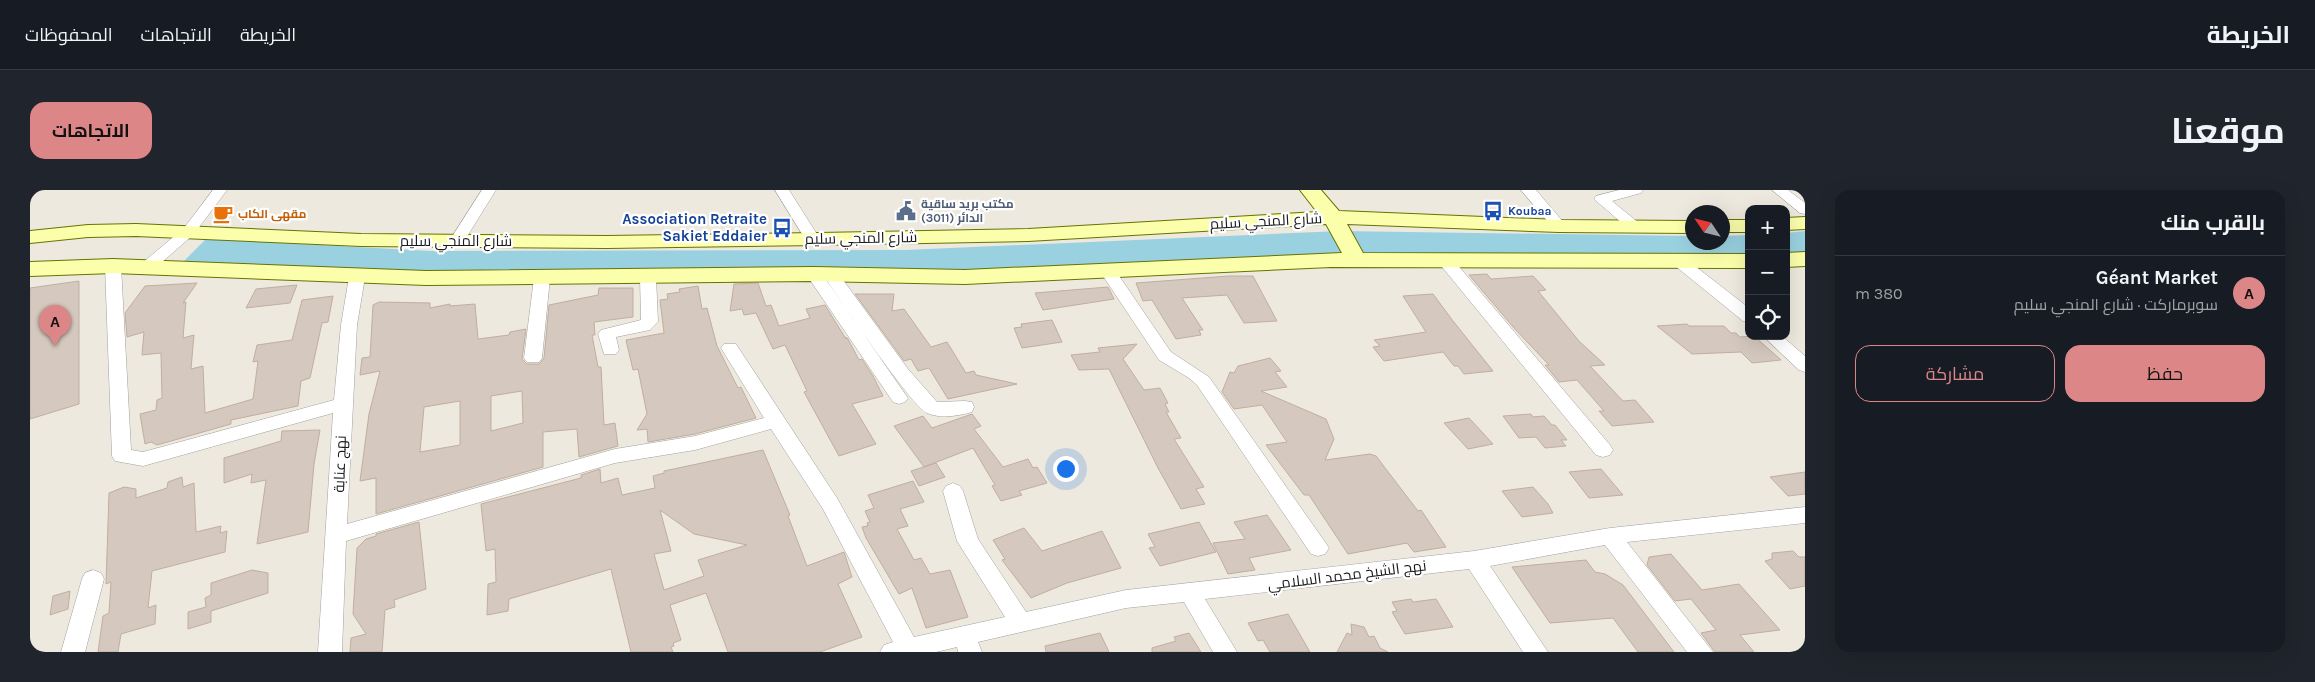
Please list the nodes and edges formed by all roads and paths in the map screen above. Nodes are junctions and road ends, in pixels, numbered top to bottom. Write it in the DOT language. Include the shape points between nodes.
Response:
graph roads {
  1 [pos="220,190"];
  2 [pos="489,190"];
  3 [pos="782,190"];
  4 [pos="1310,190"];
  5 [pos="1528,190"];
  6 [pos="1636,190"];
  7 [pos="1779,190"];
  8 [pos="1805,210"];
  9 [pos="1335,222"];
  10 [pos="1805,223"];
  11 [pos="1790,224"];
  12 [pos="1559,226"];
  13 [pos="1730,226"];
  14 [pos="1745,226"];
  15 [pos="1635,227"];
  16 [pos="1685,227"];
  17 [pos="189,231"];
  18 [pos="30,237"];
  19 [pos="458,240"];
  20 [pos="812,240"];
  21 [pos="1354,257"];
  22 [pos="1444,259"];
  23 [pos="1805,259"];
  24 [pos="1790,260"];
  25 [pos="1745,261"];
  26 [pos="1680,262"];
  27 [pos="114,266"];
  28 [pos="147,267"];
  29 [pos="30,269"];
  30 [pos="1107,270"];
  31 [pos="823,275"];
  32 [pos="357,277"];
  33 [pos="648,277"];
  34 [pos="542,278"];
  35 [pos="1745,314"];
  36 [pos="1776,340"];
  37 [pos="730,348"];
  38 [pos="610,350"];
  39 [pos="533,358"];
  40 [pos="1805,366"];
  41 [pos="899,398"];
  42 [pos="343,404"];
  43 [pos="965,407"];
  44 [pos="776,421"];
  45 [pos="1603,450"];
  46 [pos="953,492"];
  47 [pos="1805,515"];
  48 [pos="337,535"];
  49 [pos="1610,536"];
  50 [pos="1318,548"];
  51 [pos="1474,560"];
  52 [pos="94,579"];
  53 [pos="1190,594"];
  54 [pos="1022,623"];
  55 [pos="967,644"];
  56 [pos="900,650"];
  57 [pos="72,652"];
  58 [pos="330,652"];
  59 [pos="1225,652"];
  60 [pos="1536,652"];
  61 [pos="1701,652"];
  1 -- 17 [label="street"];
  2 -- 19 [label="street"];
  3 -- 20 [label="street"];
  4 -- 9 [label="main road"];
  5 -- 12 [label="street"];
  6 -- 15 [label="street" via="1601,199"];
  7 -- 8 [label="street"];
  9 -- 12 [label="main road, شارع المنجي سليم"];
  9 -- 20 [label="main road, شارع المنجي سليم"];
  9 -- 21 [label="main road"];
  10 -- 11 [label="main road"];
  12 -- 15 [label="main road, شارع المنجي سليم"];
  13 -- 14 [label="main road"];
  15 -- 16 [label="main road, شارع المنجي سليم"];
  17 -- 18 [label="main road, شارع المنجي سليم" via="88,232"];
  17 -- 19 [label="main road, شارع المنجي سليم" via="362,240"];
  17 -- 28 [label="street"];
  19 -- 20 [label="main road, شارع المنجي سليم"];
  21 -- 22 [label="main road"];
  21 -- 30 [label="main road"];
  22 -- 26 [label="main road"];
  22 -- 45 [label="street"];
  23 -- 24 [label="main road"];
  25 -- 26 [label="main road"];
  26 -- 35 [label="street"];
  27 -- 28 [label="main road"];
  27 -- 29 [label="main road"];
  27 -- 42 [label="street" via="122,456 143,460"];
  28 -- 32 [label="main road"];
  30 -- 31 [label="main road" via="965,277"];
  30 -- 50 [label="street" via="1165,356 1204,381"];
  31 -- 33 [label="main road"];
  31 -- 41 [label="street"];
  31 -- 43 [label="street" via="931,408"];
  32 -- 34 [label="main road"];
  32 -- 42 [label="street, نهج عنابة" via="349,325"];
  33 -- 34 [label="main road"];
  33 -- 38 [label="street" via="650,322 607,334"];
  34 -- 39 [label="street"];
  36 -- 40 [label="street"];
  37 -- 44 [label="street"];
  42 -- 48 [label="street, نهج عنابة"];
  44 -- 48 [label="street" via="695,443 615,456"];
  44 -- 56 [label="street" via="830,504"];
  46 -- 54 [label="street" via="968,541"];
  47 -- 49 [label="street, نهج الشيخ محمد السلامي"];
  48 -- 58 [label="street, نهج عنابة"];
  49 -- 51 [label="street, نهج الشيخ محمد السلامي"];
  49 -- 61 [label="street"];
  51 -- 53 [label="street, نهج الشيخ محمد السلامي"];
  51 -- 60 [label="street"];
  52 -- 57 [label="street"];
  53 -- 54 [label="street, نهج الشيخ محمد السلامي" via="1126,599"];
  53 -- 59 [label="street"];
  54 -- 55 [label="street, نهج الشيخ محمد السلامي"];
  55 -- 56 [label="street, نهج الشيخ محمد السلامي"];
}
